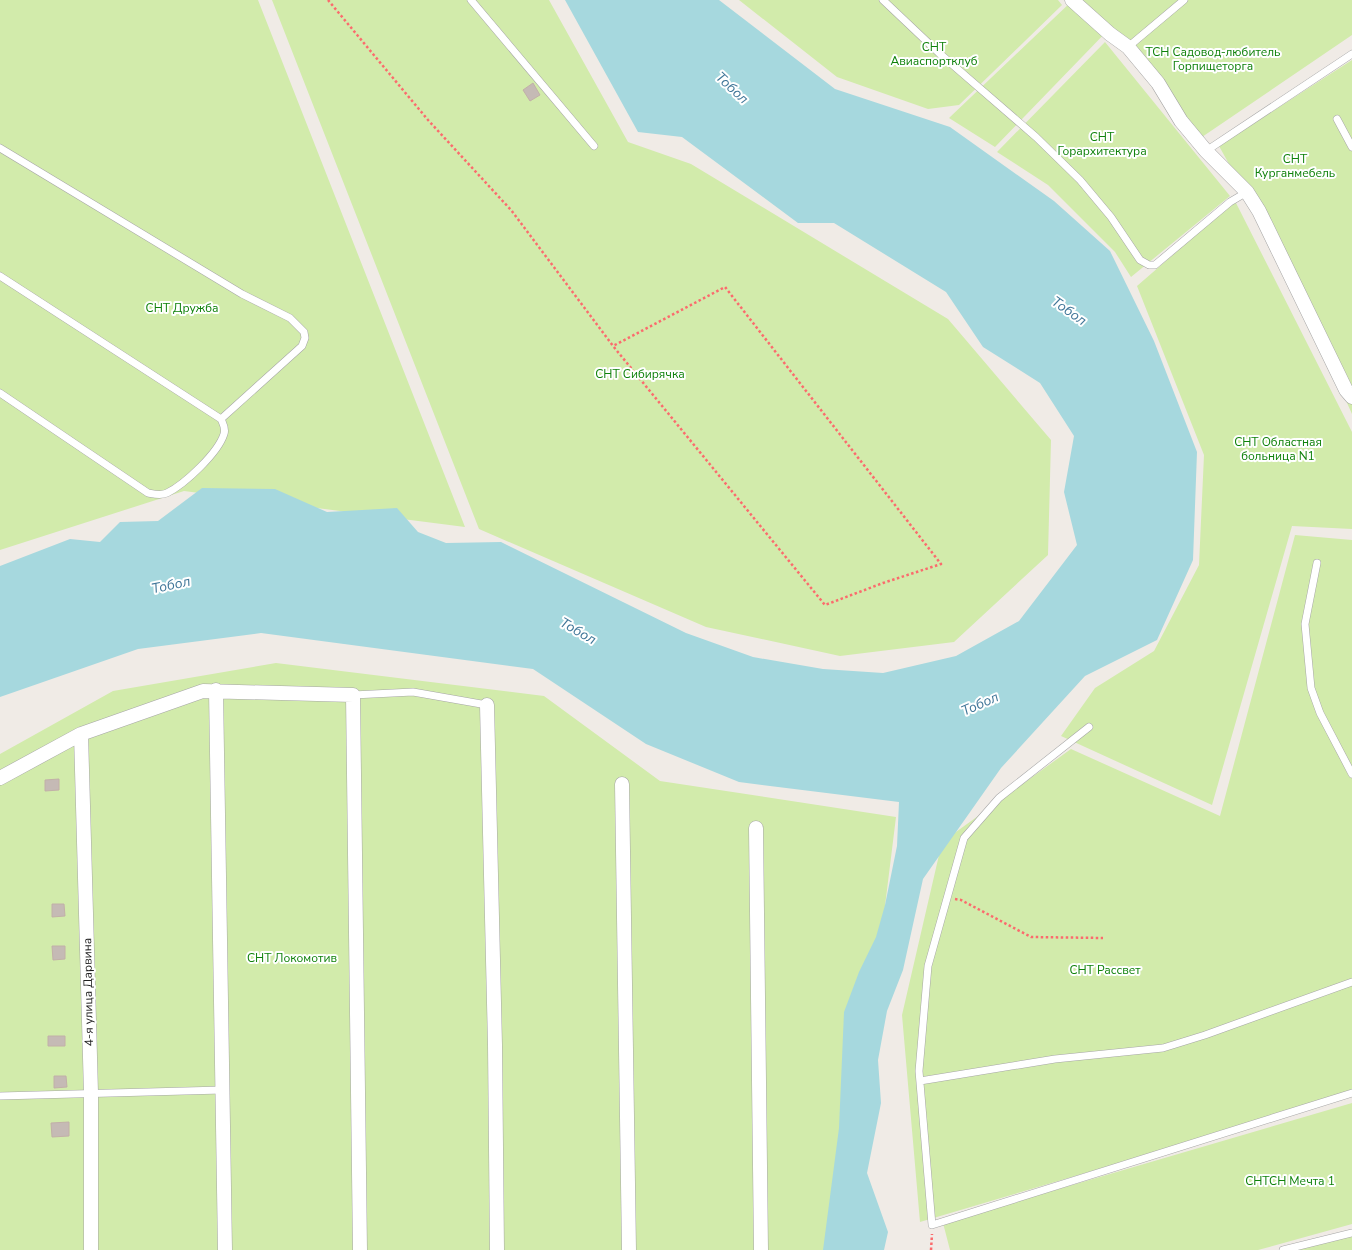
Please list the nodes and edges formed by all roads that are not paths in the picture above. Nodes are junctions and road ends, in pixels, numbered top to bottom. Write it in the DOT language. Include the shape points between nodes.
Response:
graph roads {
  1 [pos="471,0"];
  2 [pos="883,0"];
  3 [pos="1072,0"];
  4 [pos="1184,0"];
  5 [pos="1128,47"];
  6 [pos="1352,54"];
  7 [pos="1337,119"];
  8 [pos="594,146"];
  9 [pos="1352,147"];
  10 [pos="0,148"];
  11 [pos="1206,151"];
  12 [pos="1248,192"];
  13 [pos="0,276"];
  14 [pos="0,393"];
  15 [pos="1352,397"];
  16 [pos="221,419"];
  17 [pos="1317,563"];
  18 [pos="216,690"];
  19 [pos="353,695"];
  20 [pos="487,705"];
  21 [pos="1089,727"];
  22 [pos="81,734"];
  23 [pos="1352,774"];
  24 [pos="0,778"];
  25 [pos="622,784"];
  26 [pos="756,828"];
  27 [pos="1352,982"];
  28 [pos="920,1081"];
  29 [pos="222,1090"];
  30 [pos="90,1093"];
  31 [pos="1352,1093"];
  32 [pos="0,1096"];
  33 [pos="1352,1233"];
  34 [pos="91,1250"];
  35 [pos="225,1250"];
  36 [pos="360,1250"];
  37 [pos="497,1250"];
  38 [pos="629,1250"];
  39 [pos="761,1250"];
  40 [pos="1283,1250"];
  1 -- 8 [label="lane"];
  2 -- 12 [label="lane" via="1080,180 1111,217 1140,260 1149,265 1155,265 1230,202"];
  3 -- 5 [label="street"];
  4 -- 5 [label="lane"];
  5 -- 11 [label="street"];
  6 -- 11 [label="lane"];
  7 -- 9 [label="lane"];
  10 -- 16 [label="lane" via="242,294 290,318 304,332 302,346"];
  11 -- 12 [label="street"];
  12 -- 15 [label="street"];
  13 -- 16 [label="lane"];
  14 -- 16 [label="lane" via="148,493 156,495 166,494 199,469 224,433"];
  17 -- 23 [label="lane" via="1305,624 1311,688 1320,713"];
  18 -- 19 [label="street"];
  18 -- 22 [label="street" via="202,691"];
  18 -- 29 [label="street"];
  19 -- 20 [label="lane" via="413,692"];
  19 -- 36 [label="street"];
  20 -- 37 [label="street"];
  21 -- 28 [label="lane" via="999,798 964,838 928,966"];
  22 -- 24 [label="street"];
  22 -- 30 [label="street, 4-я улица Дарвина"];
  25 -- 38 [label="street"];
  26 -- 39 [label="street"];
  27 -- 28 [label="lane" via="1163,1048 1054,1059"];
  28 -- 31 [label="lane" via="932,1225"];
  29 -- 30 [label="lane"];
  29 -- 35 [label="street"];
  30 -- 32 [label="lane"];
  30 -- 34 [label="street, 4-я улица Дарвина"];
  33 -- 40 [label="lane"];
}
